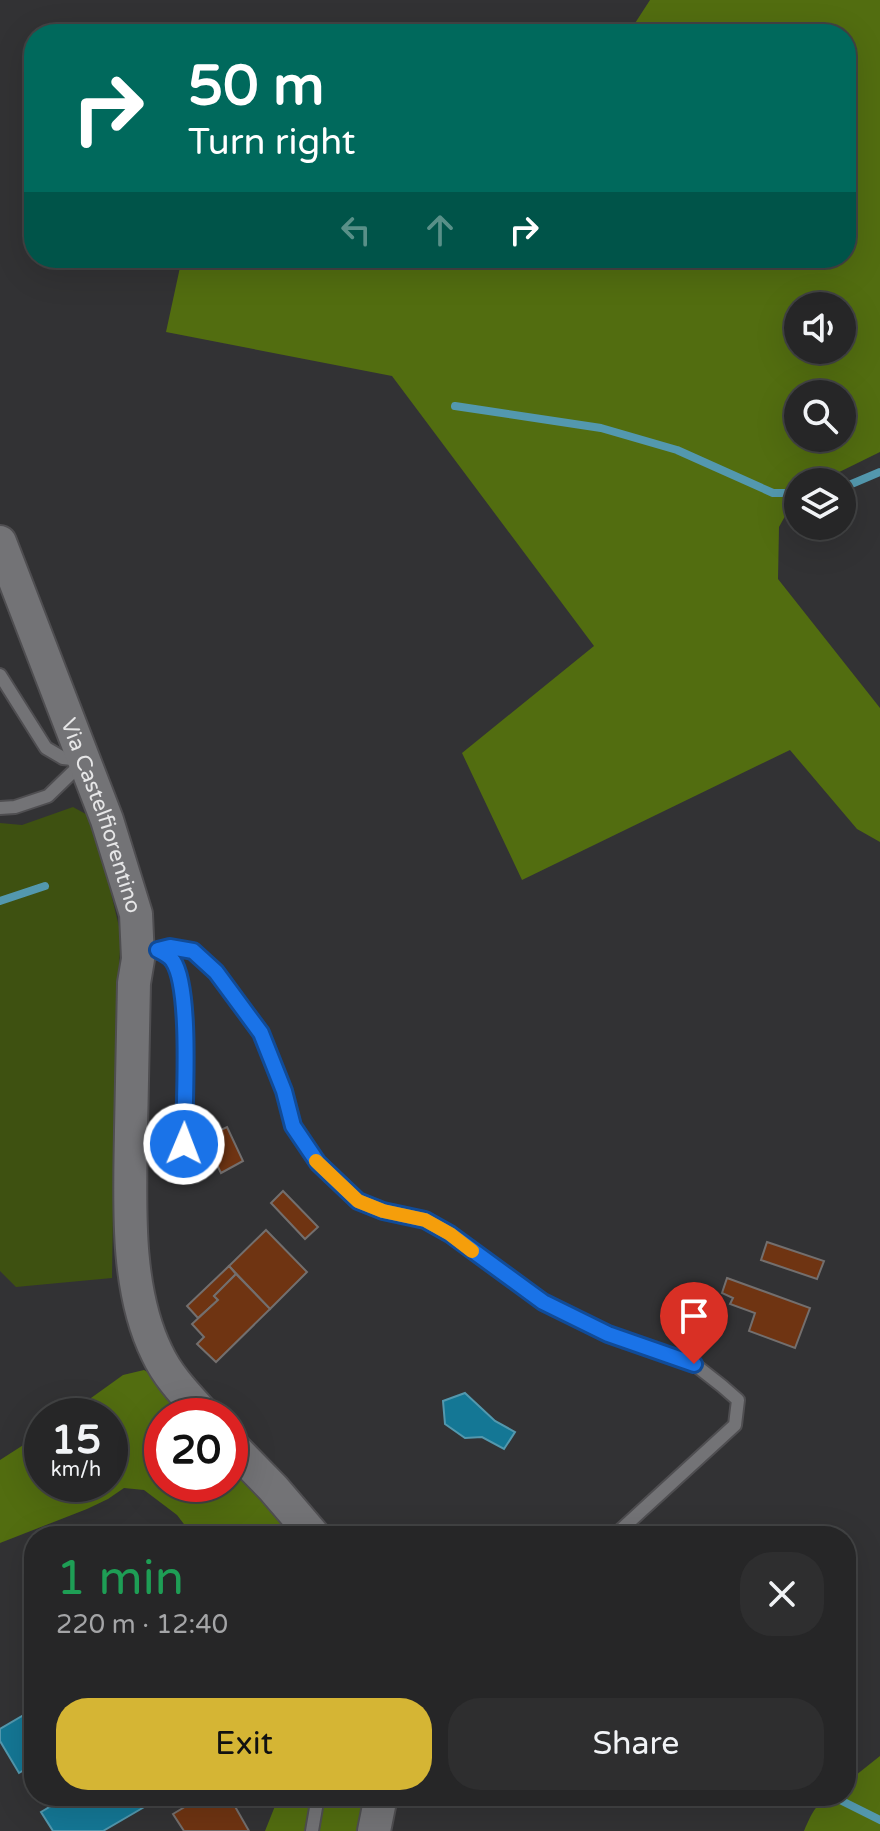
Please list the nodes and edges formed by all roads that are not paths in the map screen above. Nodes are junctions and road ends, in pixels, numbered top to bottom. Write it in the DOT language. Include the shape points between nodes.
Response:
graph roads {
  1 [pos="0,542"];
  2 [pos="0,675"];
  3 [pos="84,761"];
  4 [pos="0,808"];
  5 [pos="148,954"];
  6 [pos="184,1144"];
  7 [pos="189,1398"];
  8 [pos="248,1462"];
  9 [pos="305,1526"];
  10 [pos="625,1526"];
  11 [pos="316,1806"];
  12 [pos="379,1806"];
  13 [pos="312,1831"];
  14 [pos="374,1831"];
  1 -- 3 [label="street, Via Castelfiorentino"];
  2 -- 3 [label="lane" via="46,748"];
  3 -- 4 [label="lane" via="48,796"];
  3 -- 5 [label="street, Via Castelfiorentino"];
  5 -- 6 [label="lane" via="172,958 185,1009"];
  5 -- 7 [label="street, Via Castelfiorentino" via="134,983 133,999 132,1248 146,1326 157,1354"];
  5 -- 10 [label="lane" via="170,947 193,951 216,972 261,1033 293,1126 318,1163 358,1201 425,1220 543,1302 608,1334 694,1364 738,1400 735,1425"];
  8 -- 9 [label="street"];
  11 -- 13 [label="lane"];
  12 -- 14 [label="street"];
}
